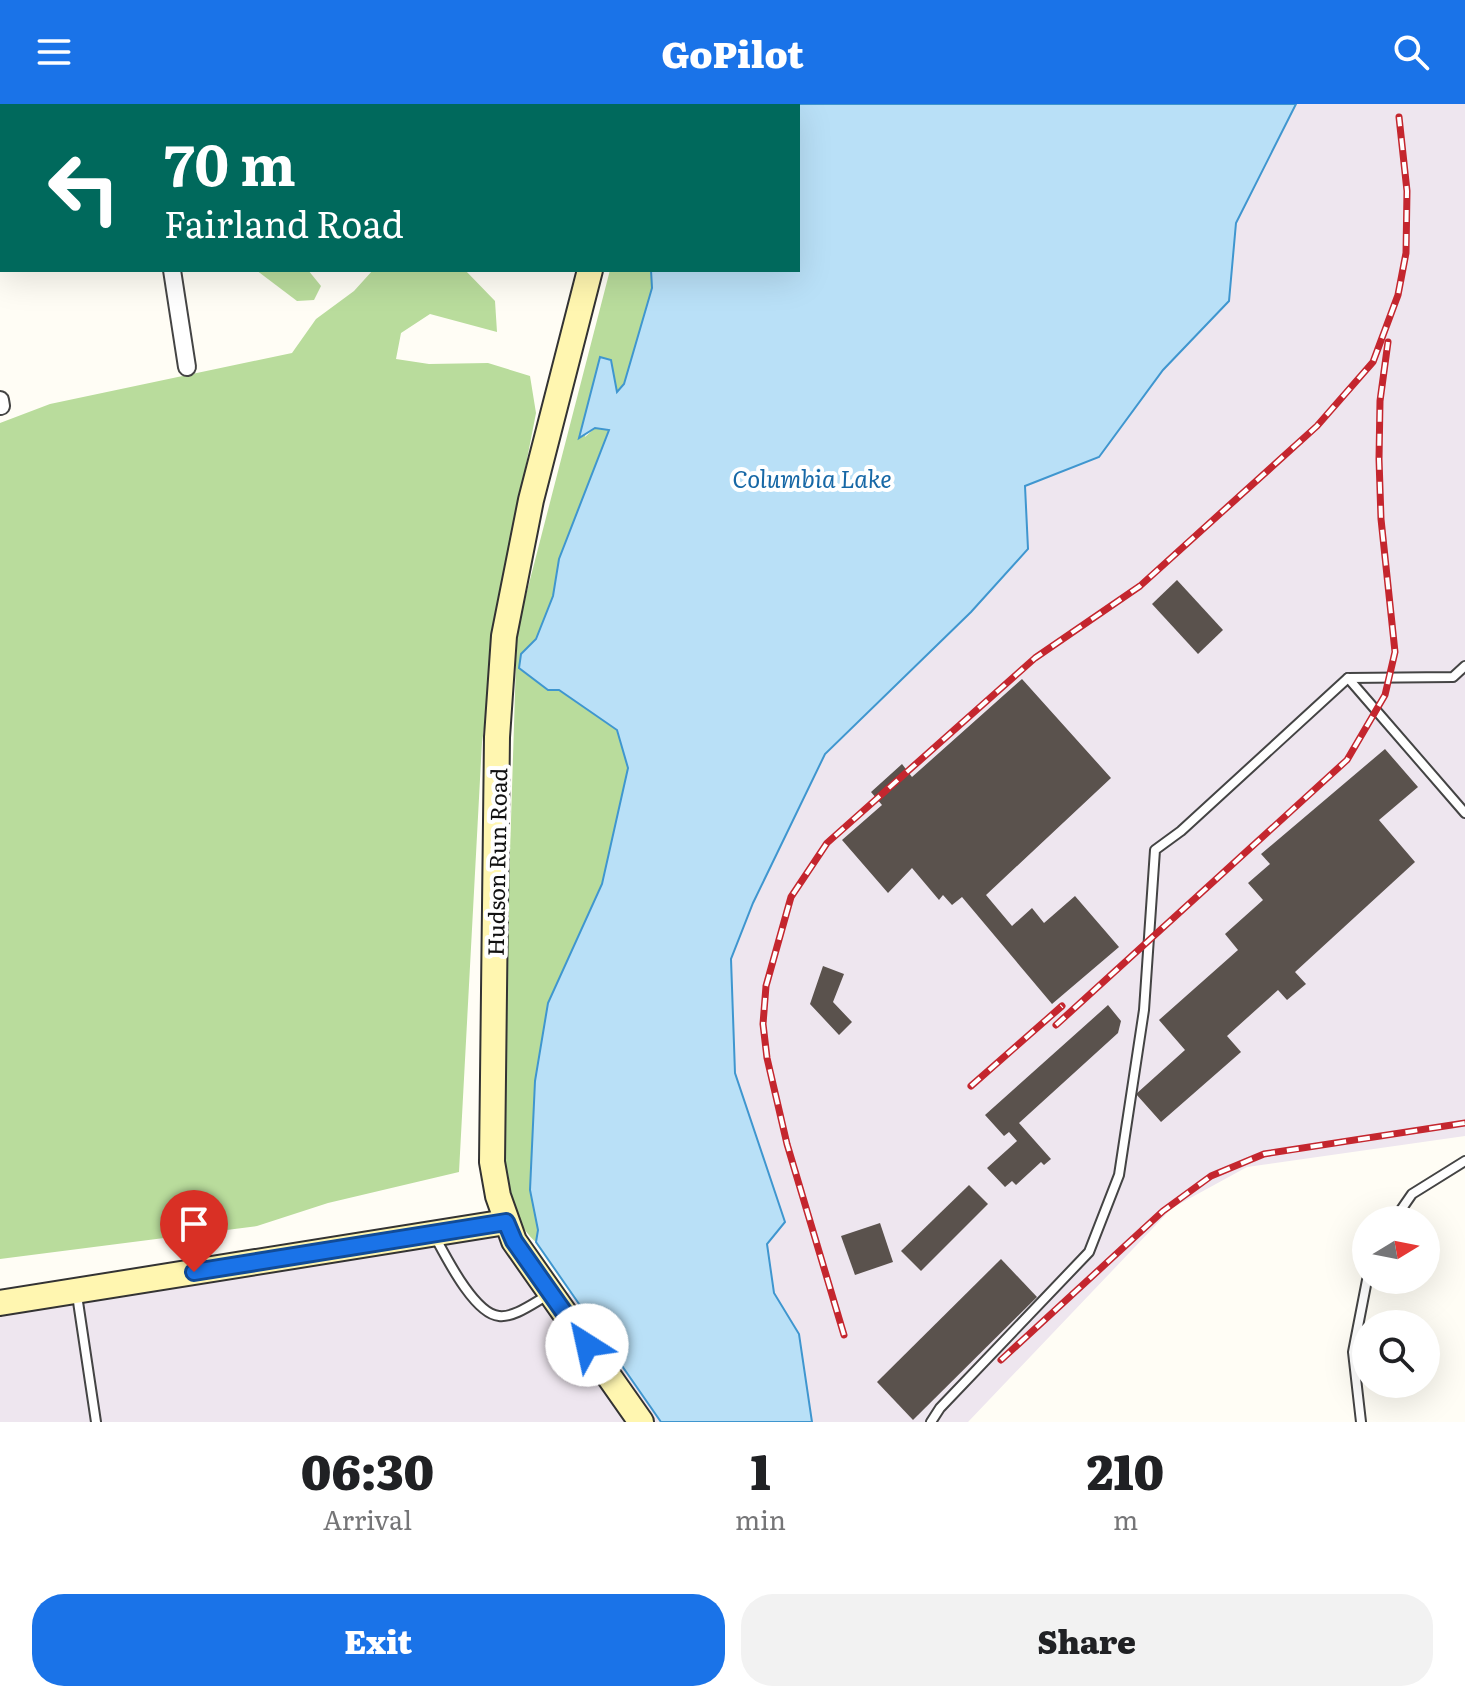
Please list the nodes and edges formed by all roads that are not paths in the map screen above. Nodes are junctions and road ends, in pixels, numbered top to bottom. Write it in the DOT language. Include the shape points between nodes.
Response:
graph roads {
  1 [pos="172,272"];
  2 [pos="589,272"];
  3 [pos="187,367"];
  4 [pos="0,400"];
  5 [pos="1,406"];
  6 [pos="1465,666"];
  7 [pos="1348,678"];
  8 [pos="1465,813"];
  9 [pos="1465,1161"];
  10 [pos="1404,1206"];
  11 [pos="506,1222"];
  12 [pos="434,1234"];
  13 [pos="77,1291"];
  14 [pos="551,1294"];
  15 [pos="1364,1294"];
  16 [pos="0,1303"];
  17 [pos="96,1422"];
  18 [pos="641,1422"];
  19 [pos="931,1422"];
  20 [pos="1361,1422"];
  1 -- 3 [label="street"];
  2 -- 11 [label="main road, Hudson Run Road" via="528,514 502,650 492,1162"];
  4 -- 5 [label="street"];
  6 -- 7 [label="lane" via="1453,677"];
  7 -- 8 [label="lane"];
  7 -- 19 [label="lane" via="1155,850 1144,1010 1119,1175 1089,1252"];
  9 -- 10 [label="lane" via="1412,1194"];
  11 -- 12 [label="main road"];
  11 -- 14 [label="main road, Hudson Run Road"];
  12 -- 13 [label="main road"];
  12 -- 14 [label="lane" via="455,1274 488,1312 508,1315"];
  13 -- 16 [label="main road"];
  13 -- 17 [label="lane"];
  14 -- 18 [label="main road, Hudson Run Road"];
  15 -- 20 [label="lane" via="1353,1352"];
}
